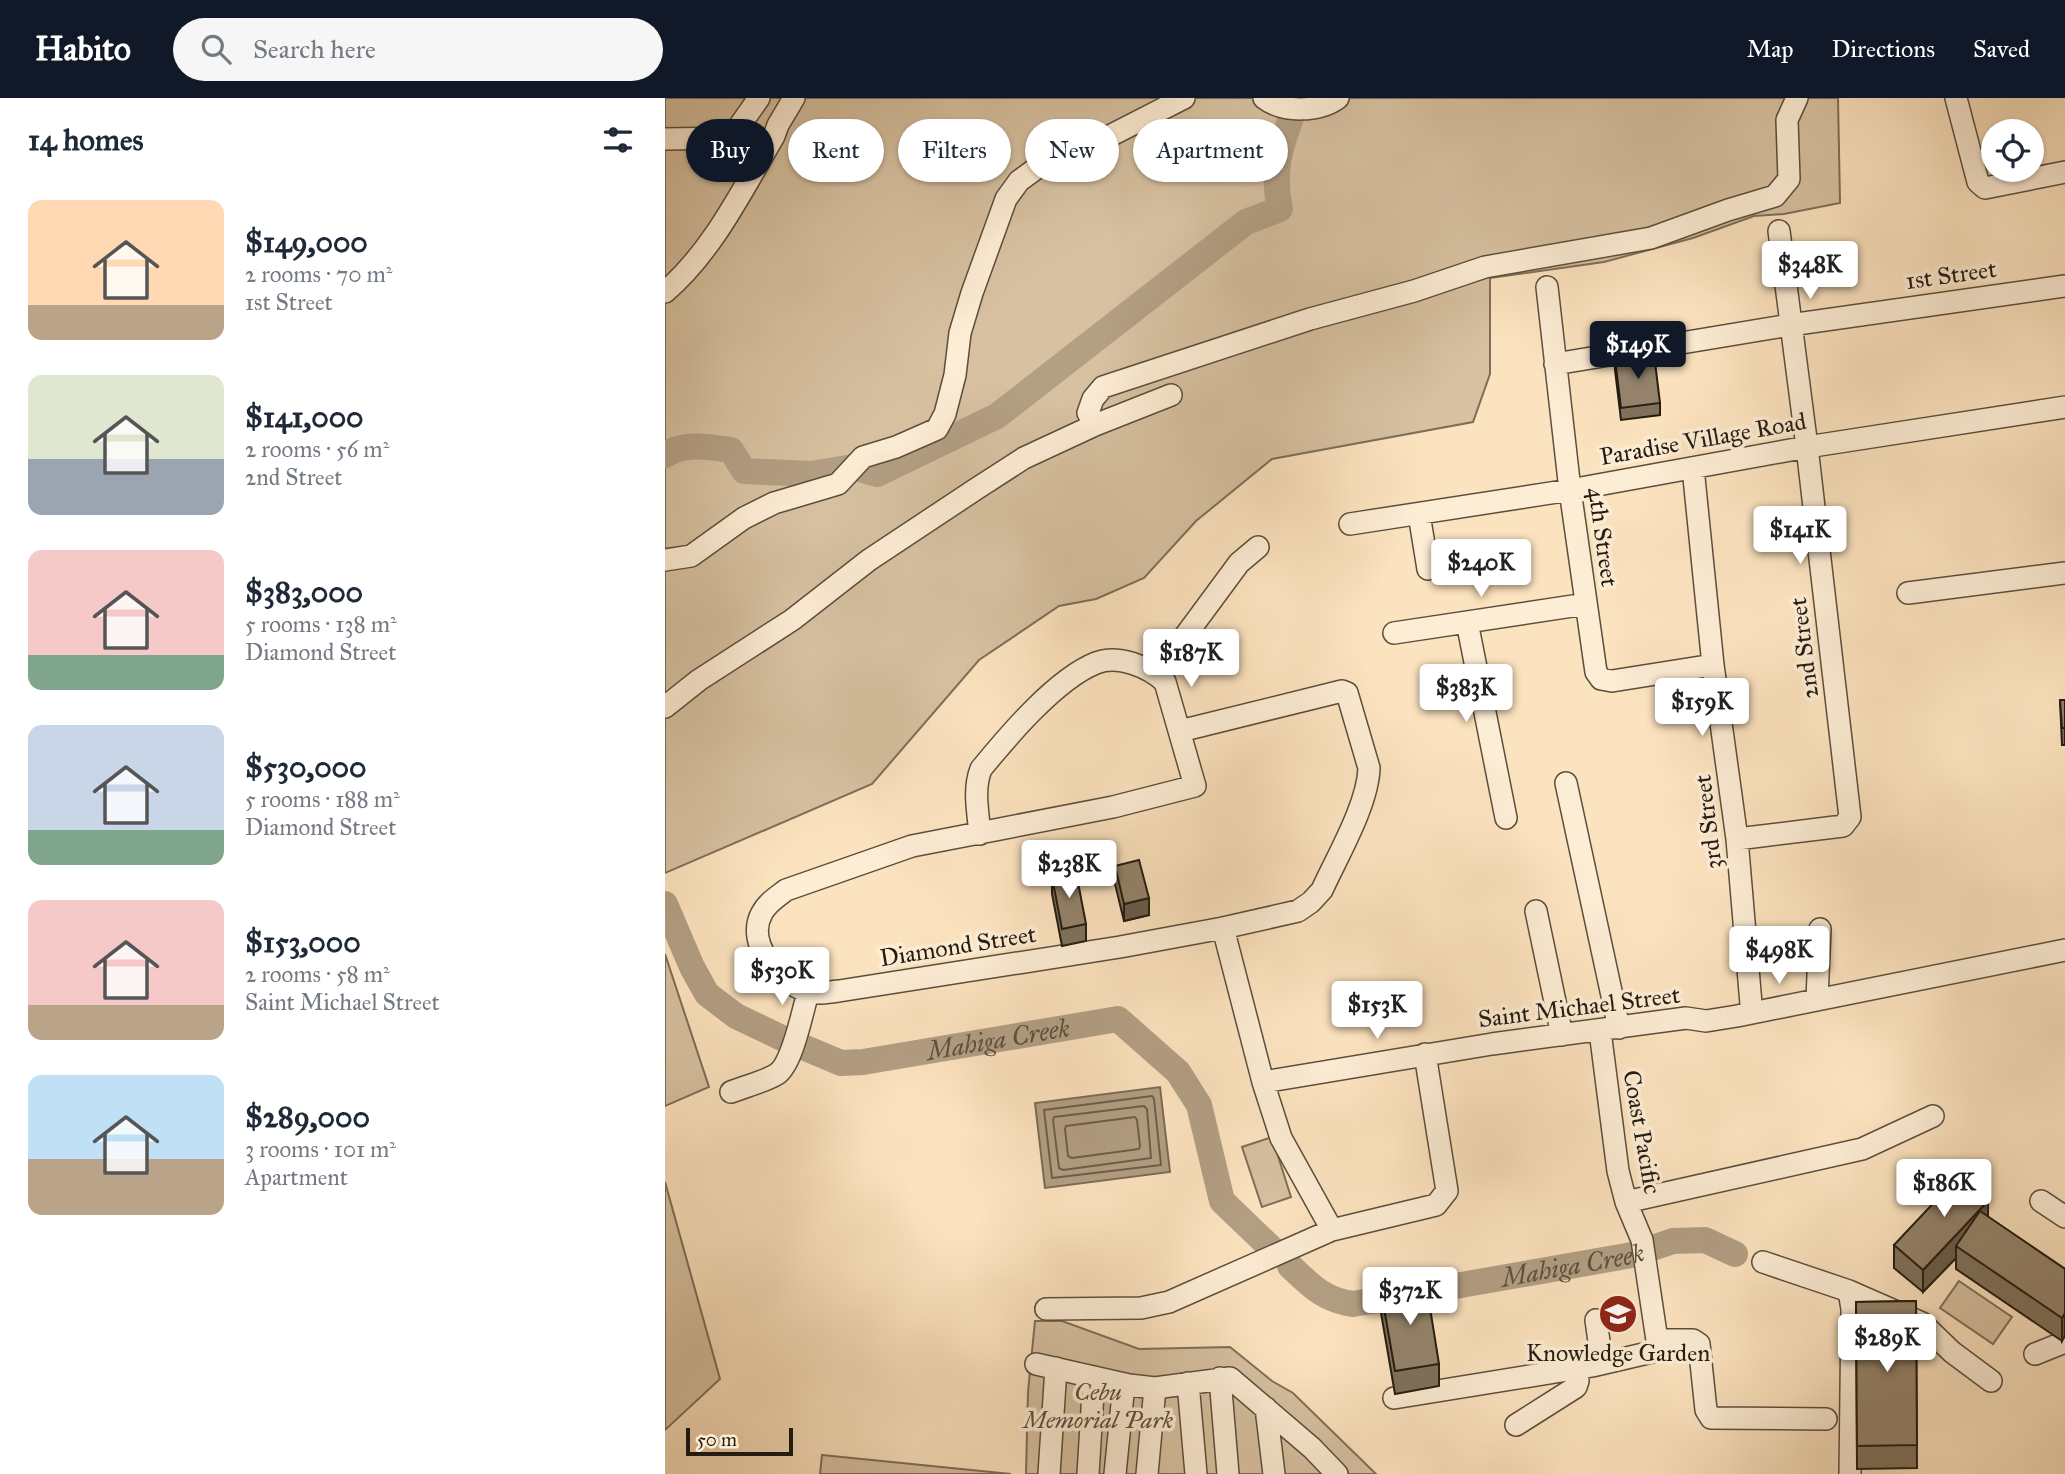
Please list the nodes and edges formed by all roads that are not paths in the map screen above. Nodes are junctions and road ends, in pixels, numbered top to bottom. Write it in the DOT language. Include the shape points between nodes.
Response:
graph roads {
  1 [pos="759,98"];
  2 [pos="794,98"];
  3 [pos="1184,98"];
  4 [pos="1338,98"];
  5 [pos="1797,98"];
  6 [pos="1956,98"];
  7 [pos="1269,102"];
  8 [pos="665,139"];
  9 [pos="2065,173"];
  10 [pos="1779,231"];
  11 [pos="2065,286"];
  12 [pos="1547,287"];
  13 [pos="665,292"];
  14 [pos="1790,325"];
  15 [pos="1555,364"];
  16 [pos="1171,395"];
  17 [pos="2065,407"];
  18 [pos="1095,425"];
  19 [pos="1807,447"];
  20 [pos="1693,468"];
  21 [pos="1570,489"];
  22 [pos="1419,514"];
  23 [pos="1350,524"];
  24 [pos="1258,547"];
  25 [pos="665,559"];
  26 [pos="1428,569"];
  27 [pos="2065,573"];
  28 [pos="1908,593"];
  29 [pos="1586,604"];
  30 [pos="1467,622"];
  31 [pos="1394,633"];
  32 [pos="1713,665"];
  33 [pos="1157,674"];
  34 [pos="665,707"];
  35 [pos="1181,731"];
  36 [pos="1566,783"];
  37 [pos="1506,818"];
  38 [pos="980,834"];
  39 [pos="1738,839"];
  40 [pos="1536,911"];
  41 [pos="1223,928"];
  42 [pos="1820,929"];
  43 [pos="2065,950"];
  44 [pos="808,993"];
  45 [pos="1817,999"];
  46 [pos="1751,1004"];
  47 [pos="1609,1029"];
  48 [pos="1562,1035"];
  49 [pos="1425,1054"];
  50 [pos="1263,1082"];
  51 [pos="731,1092"];
  52 [pos="1933,1116"];
  53 [pos="2041,1201"];
  54 [pos="1626,1202"];
  55 [pos="2065,1217"];
  56 [pos="1332,1230"];
  57 [pos="1763,1262"];
  58 [pos="1849,1291"];
  59 [pos="1046,1309"];
  60 [pos="1596,1320"];
  61 [pos="1657,1340"];
  62 [pos="2065,1342"];
  63 [pos="2035,1354"];
  64 [pos="1602,1363"];
  65 [pos="1574,1368"];
  66 [pos="1094,1377"];
  67 [pos="1220,1378"];
  68 [pos="1991,1381"];
  69 [pos="1188,1382"];
  70 [pos="1124,1384"];
  71 [pos="1155,1388"];
  72 [pos="1394,1398"];
  73 [pos="1266,1408"];
  74 [pos="1826,1419"];
  75 [pos="1515,1425"];
  76 [pos="1312,1448"];
  77 [pos="1049,1474"];
  78 [pos="1088,1474"];
  79 [pos="1115,1474"];
  80 [pos="1147,1474"];
  81 [pos="1196,1474"];
  82 [pos="1227,1474"];
  83 [pos="1274,1474"];
  84 [pos="1315,1474"];
  85 [pos="1337,1474"];
  86 [pos="1850,1474"];
  1 -- 8 [label="street" via="731,138"];
  2 -- 13 [label="street" via="712,237"];
  3 -- 25 [label="street" via="1094,144 1049,159 1019,181 1006,199 983,258 937,429 863,457 838,484 774,503 744,518 691,556"];
  4 -- 7 [label="street" via="1304,109"];
  5 -- 18 [label="street" via="1787,120 1789,179 1775,196 1651,238 1485,267 1103,387 1088,413"];
  6 -- 9 [label="street" via="1978,182 1985,188"];
  10 -- 14 [label="street, 2nd Street"];
  11 -- 14 [label="street, 1st Street"];
  12 -- 15 [label="street, 4th Street"];
  14 -- 15 [label="street, 1st Street"];
  14 -- 19 [label="street, 2nd Street"];
  15 -- 21 [label="street, 4th Street"];
  16 -- 18 [label="street"];
  17 -- 19 [label="street, Paradise Village Road"];
  18 -- 34 [label="street" via="1024,458 976,489"];
  19 -- 20 [label="street, Paradise Village Road"];
  19 -- 39 [label="street, 2nd Street" via="1850,817 1843,826"];
  20 -- 21 [label="street, Paradise Village Road"];
  20 -- 32 [label="street, 3rd Street"];
  21 -- 22 [label="street, Paradise Village Road"];
  21 -- 29 [label="street, 4th Street"];
  22 -- 23 [label="street, Paradise Village Road"];
  22 -- 26 [label="street"];
  24 -- 33 [label="street" via="1239,563"];
  27 -- 28 [label="street"];
  29 -- 30 [label="street"];
  29 -- 32 [label="street, 4th Street" via="1596,672 1601,679"];
  30 -- 31 [label="street"];
  30 -- 37 [label="street"];
  32 -- 39 [label="street, 3rd Street"];
  33 -- 35 [label="street" via="1170,691"];
  33 -- 38 [label="street" via="1130,662 1098,662 1038,705 981,769 977,780"];
  35 -- 38 [label="street" via="1195,783 1192,788"];
  35 -- 41 [label="street, Diamond Street" via="1346,691 1369,768 1364,797 1322,890 1299,911"];
  36 -- 47 [label="street, Coast Pacific"];
  38 -- 44 [label="street" via="912,846 786,890 772,900 760,914 762,953 774,970"];
  39 -- 46 [label="street, 3rd Street"];
  40 -- 48 [label="street"];
  41 -- 44 [label="street, Diamond Street"];
  41 -- 50 [label="street"];
  42 -- 45 [label="street"];
  43 -- 45 [label="street, Saint Michael Street"];
  44 -- 51 [label="street" via="783,1068"];
  45 -- 47 [label="street, Saint Michael Street" via="1706,1021 1686,1018"];
  47 -- 48 [label="street, Saint Michael Street"];
  47 -- 54 [label="street, Coast Pacific" via="1618,1171"];
  48 -- 49 [label="street, Saint Michael Street"];
  49 -- 50 [label="street, Saint Michael Street"];
  49 -- 56 [label="street" via="1447,1191 1436,1205"];
  50 -- 56 [label="street" via="1281,1138"];
  52 -- 54 [label="street" via="1862,1149"];
  53 -- 55 [label="street"];
  54 -- 61 [label="street, Coast Pacific" via="1643,1250"];
  56 -- 59 [label="street" via="1169,1302 1141,1308"];
  57 -- 58 [label="street"];
  58 -- 68 [label="street" via="1922,1323"];
  58 -- 86 [label="street"];
  60 -- 64 [label="street"];
  61 -- 64 [label="street" via="1658,1347 1652,1352"];
  61 -- 74 [label="street" via="1699,1344 1706,1410 1711,1418"];
  62 -- 63 [label="street"];
  64 -- 65 [label="street"];
  65 -- 72 [label="street"];
  65 -- 75 [label="street" via="1576,1387"];
  66 -- 70 [label="street"];
  66 -- 77 [label="street" via="1046,1366"];
  66 -- 78 [label="street"];
  67 -- 69 [label="street"];
  67 -- 73 [label="street" via="1230,1378"];
  67 -- 82 [label="street"];
  69 -- 71 [label="street"];
  69 -- 81 [label="street"];
  70 -- 71 [label="street"];
  70 -- 79 [label="street"];
  71 -- 80 [label="street"];
  73 -- 76 [label="street"];
  73 -- 83 [label="street"];
  76 -- 84 [label="street"];
  76 -- 85 [label="street"];
}
